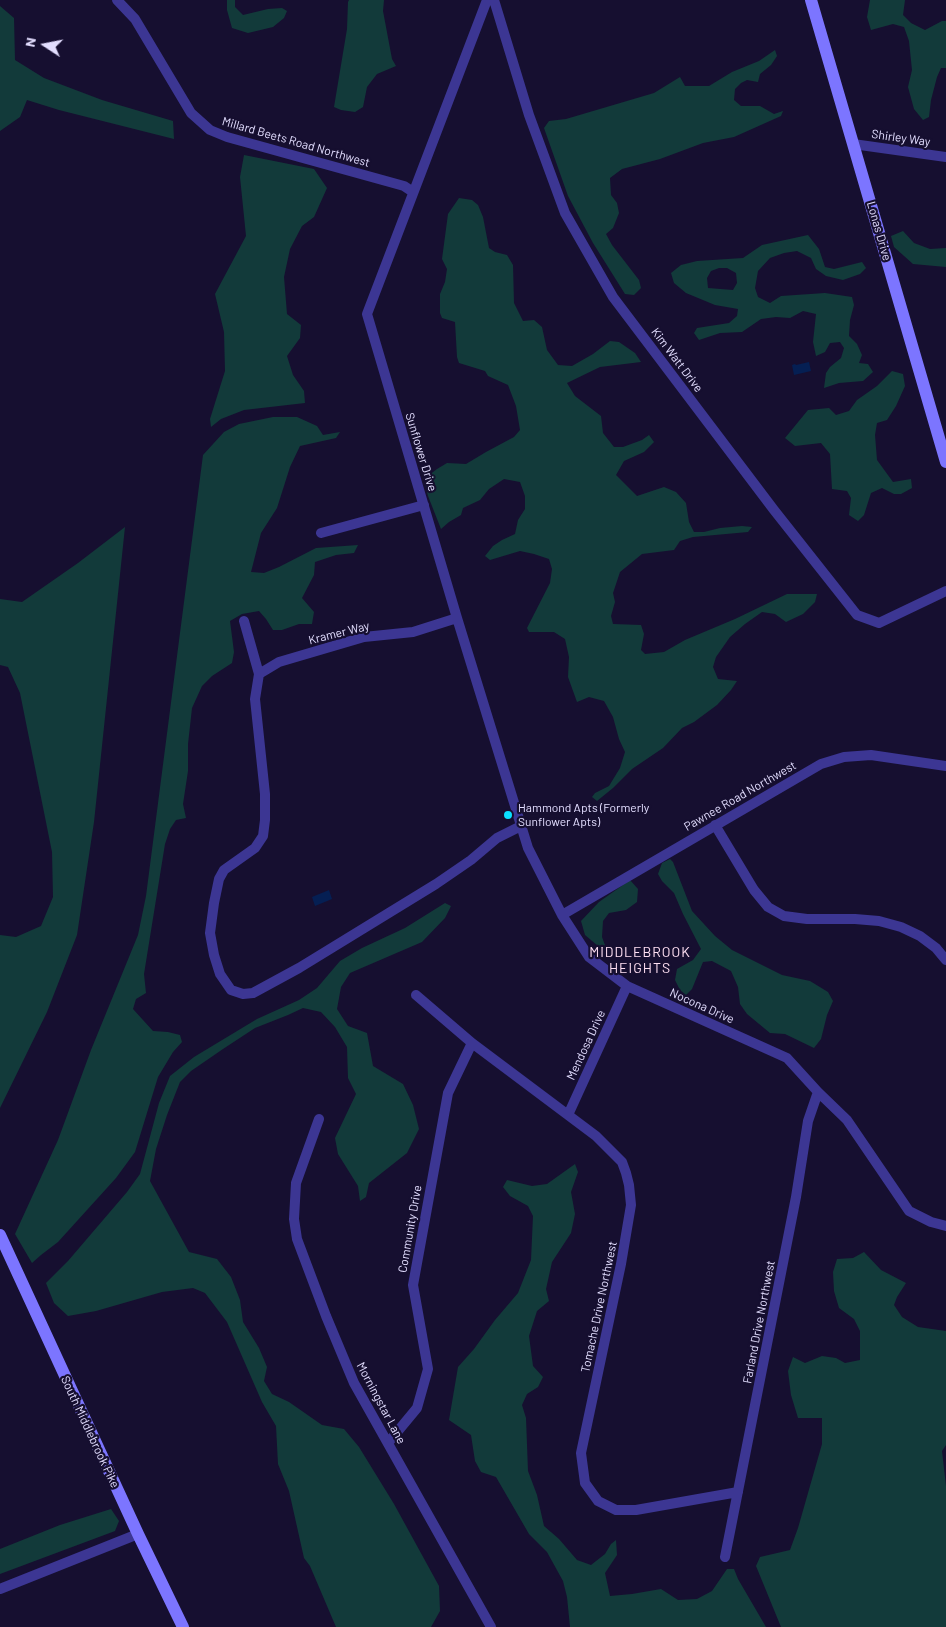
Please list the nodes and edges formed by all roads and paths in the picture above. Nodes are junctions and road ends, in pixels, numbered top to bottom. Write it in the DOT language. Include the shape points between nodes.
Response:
graph roads {
  1 [pos="117,0"];
  2 [pos="487,0"];
  3 [pos="494,0"];
  4 [pos="811,0"];
  5 [pos="853,144"];
  6 [pos="946,157"];
  7 [pos="413,192"];
  8 [pos="943,439"];
  9 [pos="946,462"];
  10 [pos="424,506"];
  11 [pos="321,532"];
  12 [pos="946,591"];
  13 [pos="457,618"];
  14 [pos="244,621"];
  15 [pos="259,674"];
  16 [pos="946,766"];
  17 [pos="715,825"];
  18 [pos="522,826"];
  19 [pos="562,915"];
  20 [pos="946,960"];
  21 [pos="627,986"];
  22 [pos="416,994"];
  23 [pos="472,1043"];
  24 [pos="818,1092"];
  25 [pos="568,1115"];
  26 [pos="318,1118"];
  27 [pos="946,1226"];
  28 [pos="0,1235"];
  29 [pos="388,1443"];
  30 [pos="738,1492"];
  31 [pos="138,1534"];
  32 [pos="725,1557"];
  33 [pos="0,1589"];
  34 [pos="183,1627"];
  35 [pos="491,1627"];
  1 -- 7 [label="street, Millard Beets Road Northwest" via="135,19 191,113 210,130 404,186"];
  2 -- 7 [label="street, Sunflower Drive"];
  3 -- 12 [label="street, Kim Watt Drive" via="529,115 565,213 613,297 774,510 857,615 879,623"];
  4 -- 5 [label="street, Lonas Drive"];
  5 -- 6 [label="street, Shirley Way"];
  5 -- 8 [label="street, Lonas Drive"];
  7 -- 10 [label="street, Sunflower Drive" via="367,314"];
  8 -- 9 [label="street, Lonas Drive"];
  10 -- 11 [label="street"];
  10 -- 13 [label="street, Sunflower Drive"];
  13 -- 15 [label="street, Kramer Way" via="413,632 364,637 279,662"];
  13 -- 18 [label="street, Sunflower Drive"];
  14 -- 15 [label="street"];
  15 -- 18 [label="street" via="255,699 265,794 263,836 255,848 224,870 219,879 210,933 220,974 231,990 253,993 299,968 436,884 497,838"];
  16 -- 17 [label="street, Pawnee Road Northwest" via="871,756 844,756 820,764"];
  17 -- 19 [label="street, Pawnee Road Northwest"];
  17 -- 20 [label="street" via="754,890 768,907 784,916 879,921 901,927 920,936"];
  18 -- 19 [label="street, Sunflower Drive" via="528,848"];
  19 -- 21 [label="street, Nocona Drive" via="589,957"];
  21 -- 24 [label="street, Nocona Drive" via="787,1058"];
  21 -- 25 [label="street, Mendosa Drive"];
  22 -- 23 [label="street, Tomache Drive Northwest"];
  23 -- 25 [label="street, Tomache Drive Northwest"];
  23 -- 29 [label="street, Community Drive" via="448,1093 413,1285 428,1369 417,1408"];
  24 -- 27 [label="street, Nocona Drive" via="847,1120 909,1211"];
  24 -- 30 [label="street, Farland Drive Northwest" via="808,1121"];
  25 -- 30 [label="street, Tomache Drive Northwest" via="596,1136 622,1162 631,1205 581,1453 585,1483 598,1501 616,1510 636,1510"];
  26 -- 29 [label="street, Morningstar Lane" via="296,1183 294,1219 297,1239 354,1383"];
  28 -- 31 [label="street, South Middlebrook Pike"];
  29 -- 35 [label="street, Morningstar Lane"];
  30 -- 32 [label="street, Farland Drive Northwest"];
  31 -- 33 [label="street"];
  31 -- 34 [label="street, South Middlebrook Pike"];
}
